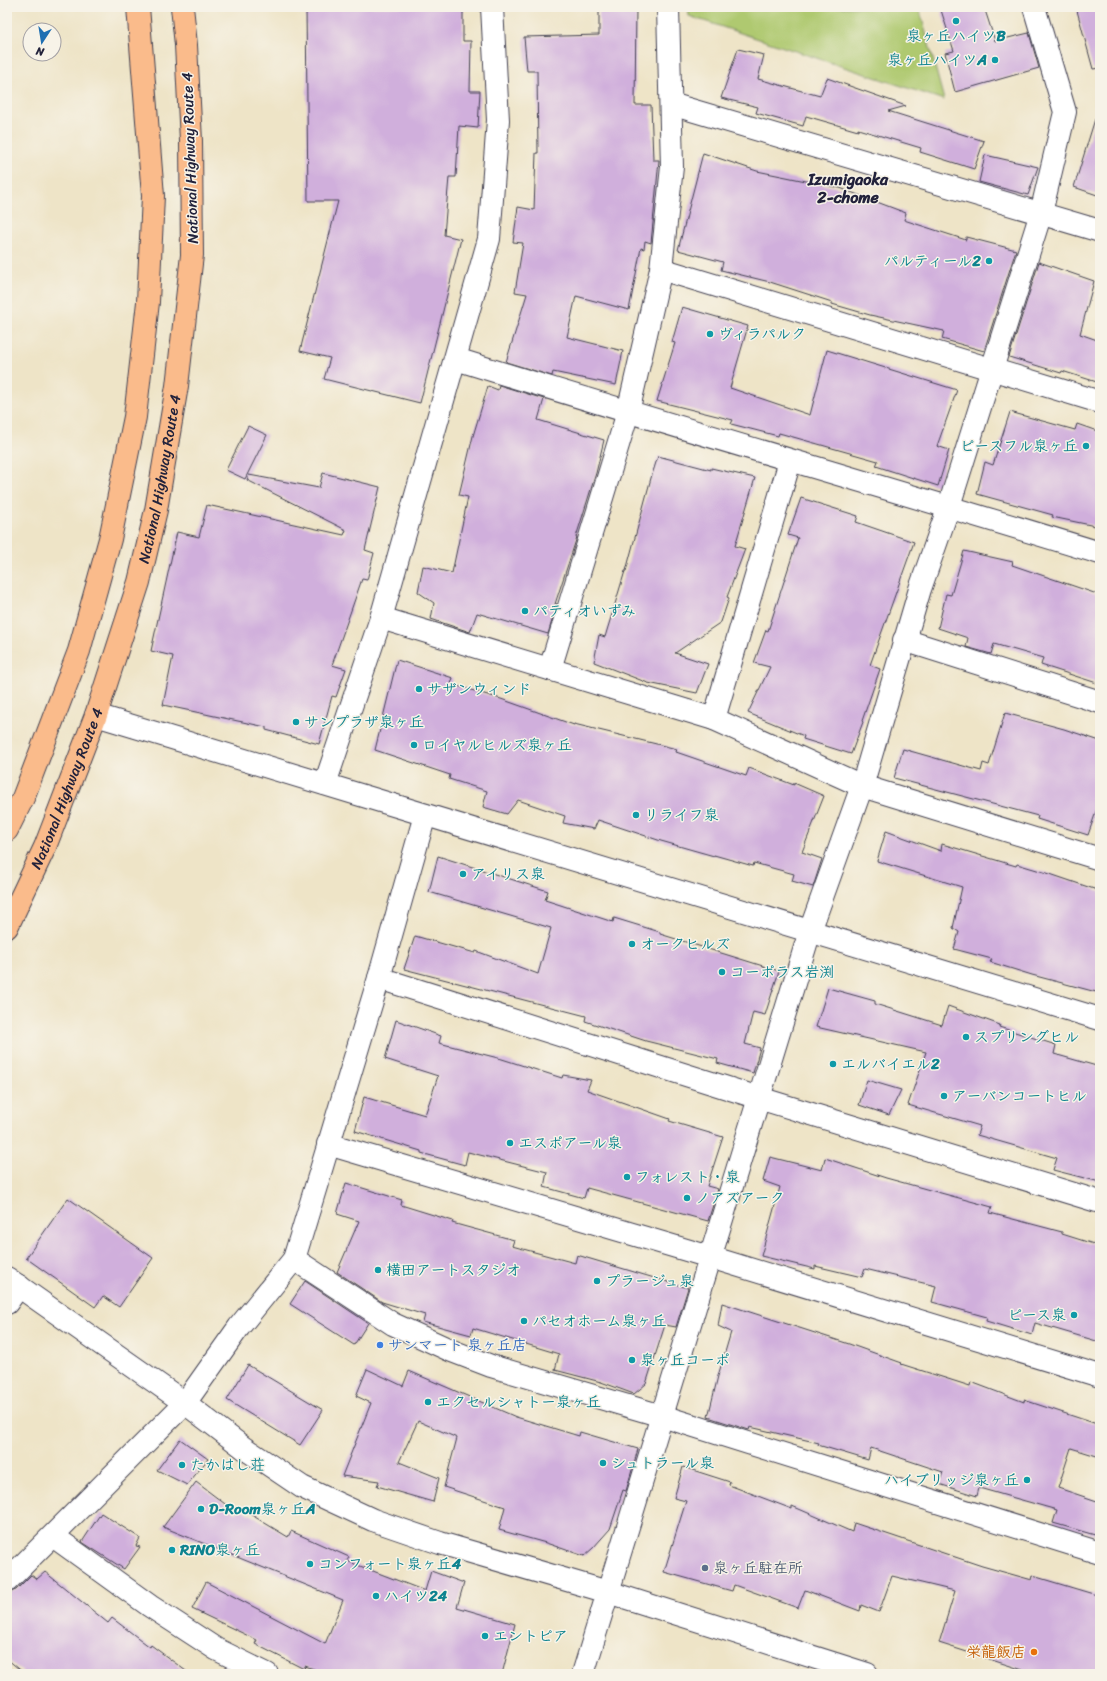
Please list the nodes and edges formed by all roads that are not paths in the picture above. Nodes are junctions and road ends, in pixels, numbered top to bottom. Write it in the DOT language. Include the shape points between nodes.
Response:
graph roads {
  1 [pos="138,7"];
  2 [pos="182,7"];
  3 [pos="492,7"];
  4 [pos="668,7"];
  5 [pos="1034,7"];
  6 [pos="671,104"];
  7 [pos="1041,213"];
  8 [pos="1100,231"];
  9 [pos="661,269"];
  10 [pos="456,359"];
  11 [pos="992,369"];
  12 [pos="1100,402"];
  13 [pos="628,412"];
  14 [pos="790,461"];
  15 [pos="949,506"];
  16 [pos="1100,553"];
  17 [pos="382,618"];
  18 [pos="904,640"];
  19 [pos="550,669"];
  20 [pos="1100,702"];
  21 [pos="96,715"];
  22 [pos="714,719"];
  23 [pos="324,784"];
  24 [pos="862,786"];
  25 [pos="425,815"];
  26 [pos="7,830"];
  27 [pos="1100,859"];
  28 [pos="7,927"];
  29 [pos="810,931"];
  30 [pos="379,978"];
  31 [pos="1100,1019"];
  32 [pos="759,1098"];
  33 [pos="328,1144"];
  34 [pos="1100,1202"];
  35 [pos="710,1257"];
  36 [pos="294,1259"];
  37 [pos="11,1289"];
  38 [pos="1100,1376"];
  39 [pos="185,1404"];
  40 [pos="662,1416"];
  41 [pos="53,1536"];
  42 [pos="1100,1553"];
  43 [pos="7,1581"];
  44 [pos="608,1592"];
  45 [pos="267,1674"];
  46 [pos="583,1674"];
  47 [pos="867,1674"];
  1 -- 26 [label="highway" via="153,196 148,302 135,417 110,539 79,651 23,798"];
  2 -- 21 [label="highway, National Highway Route 4" via="191,142 192,255 179,370 156,510 139,582"];
  3 -- 10 [label="street" via="498,120 489,239"];
  4 -- 6 [label="street"];
  5 -- 7 [label="street" via="1065,112"];
  6 -- 7 [label="street"];
  6 -- 9 [label="street" via="672,167"];
  7 -- 8 [label="street"];
  7 -- 11 [label="street"];
  9 -- 11 [label="street"];
  9 -- 13 [label="street"];
  10 -- 13 [label="street"];
  10 -- 17 [label="street"];
  11 -- 12 [label="street"];
  11 -- 15 [label="street"];
  13 -- 14 [label="street"];
  13 -- 19 [label="street"];
  14 -- 15 [label="street"];
  14 -- 22 [label="street"];
  15 -- 16 [label="street"];
  15 -- 18 [label="street"];
  17 -- 19 [label="street"];
  17 -- 23 [label="street"];
  18 -- 20 [label="street"];
  18 -- 24 [label="street"];
  19 -- 22 [label="street"];
  21 -- 23 [label="street"];
  21 -- 28 [label="highway, National Highway Route 4" via="45,847"];
  22 -- 24 [label="street"];
  23 -- 25 [label="street"];
  24 -- 27 [label="street"];
  24 -- 29 [label="street"];
  25 -- 29 [label="street"];
  25 -- 30 [label="street"];
  29 -- 31 [label="street"];
  29 -- 32 [label="street"];
  30 -- 32 [label="street"];
  30 -- 33 [label="street"];
  32 -- 34 [label="street"];
  32 -- 35 [label="street"];
  33 -- 35 [label="street"];
  33 -- 36 [label="street"];
  35 -- 38 [label="street"];
  35 -- 40 [label="street"];
  36 -- 39 [label="street" via="239,1327"];
  36 -- 40 [label="street" via="393,1324 452,1352 491,1366"];
  37 -- 39 [label="street"];
  39 -- 41 [label="street"];
  39 -- 44 [label="street" via="244,1448 302,1486 373,1520 440,1543"];
  40 -- 42 [label="street"];
  40 -- 44 [label="street"];
  41 -- 43 [label="street"];
  41 -- 45 [label="street" via="150,1606 216,1649"];
  44 -- 46 [label="street"];
  44 -- 47 [label="street"];
}
